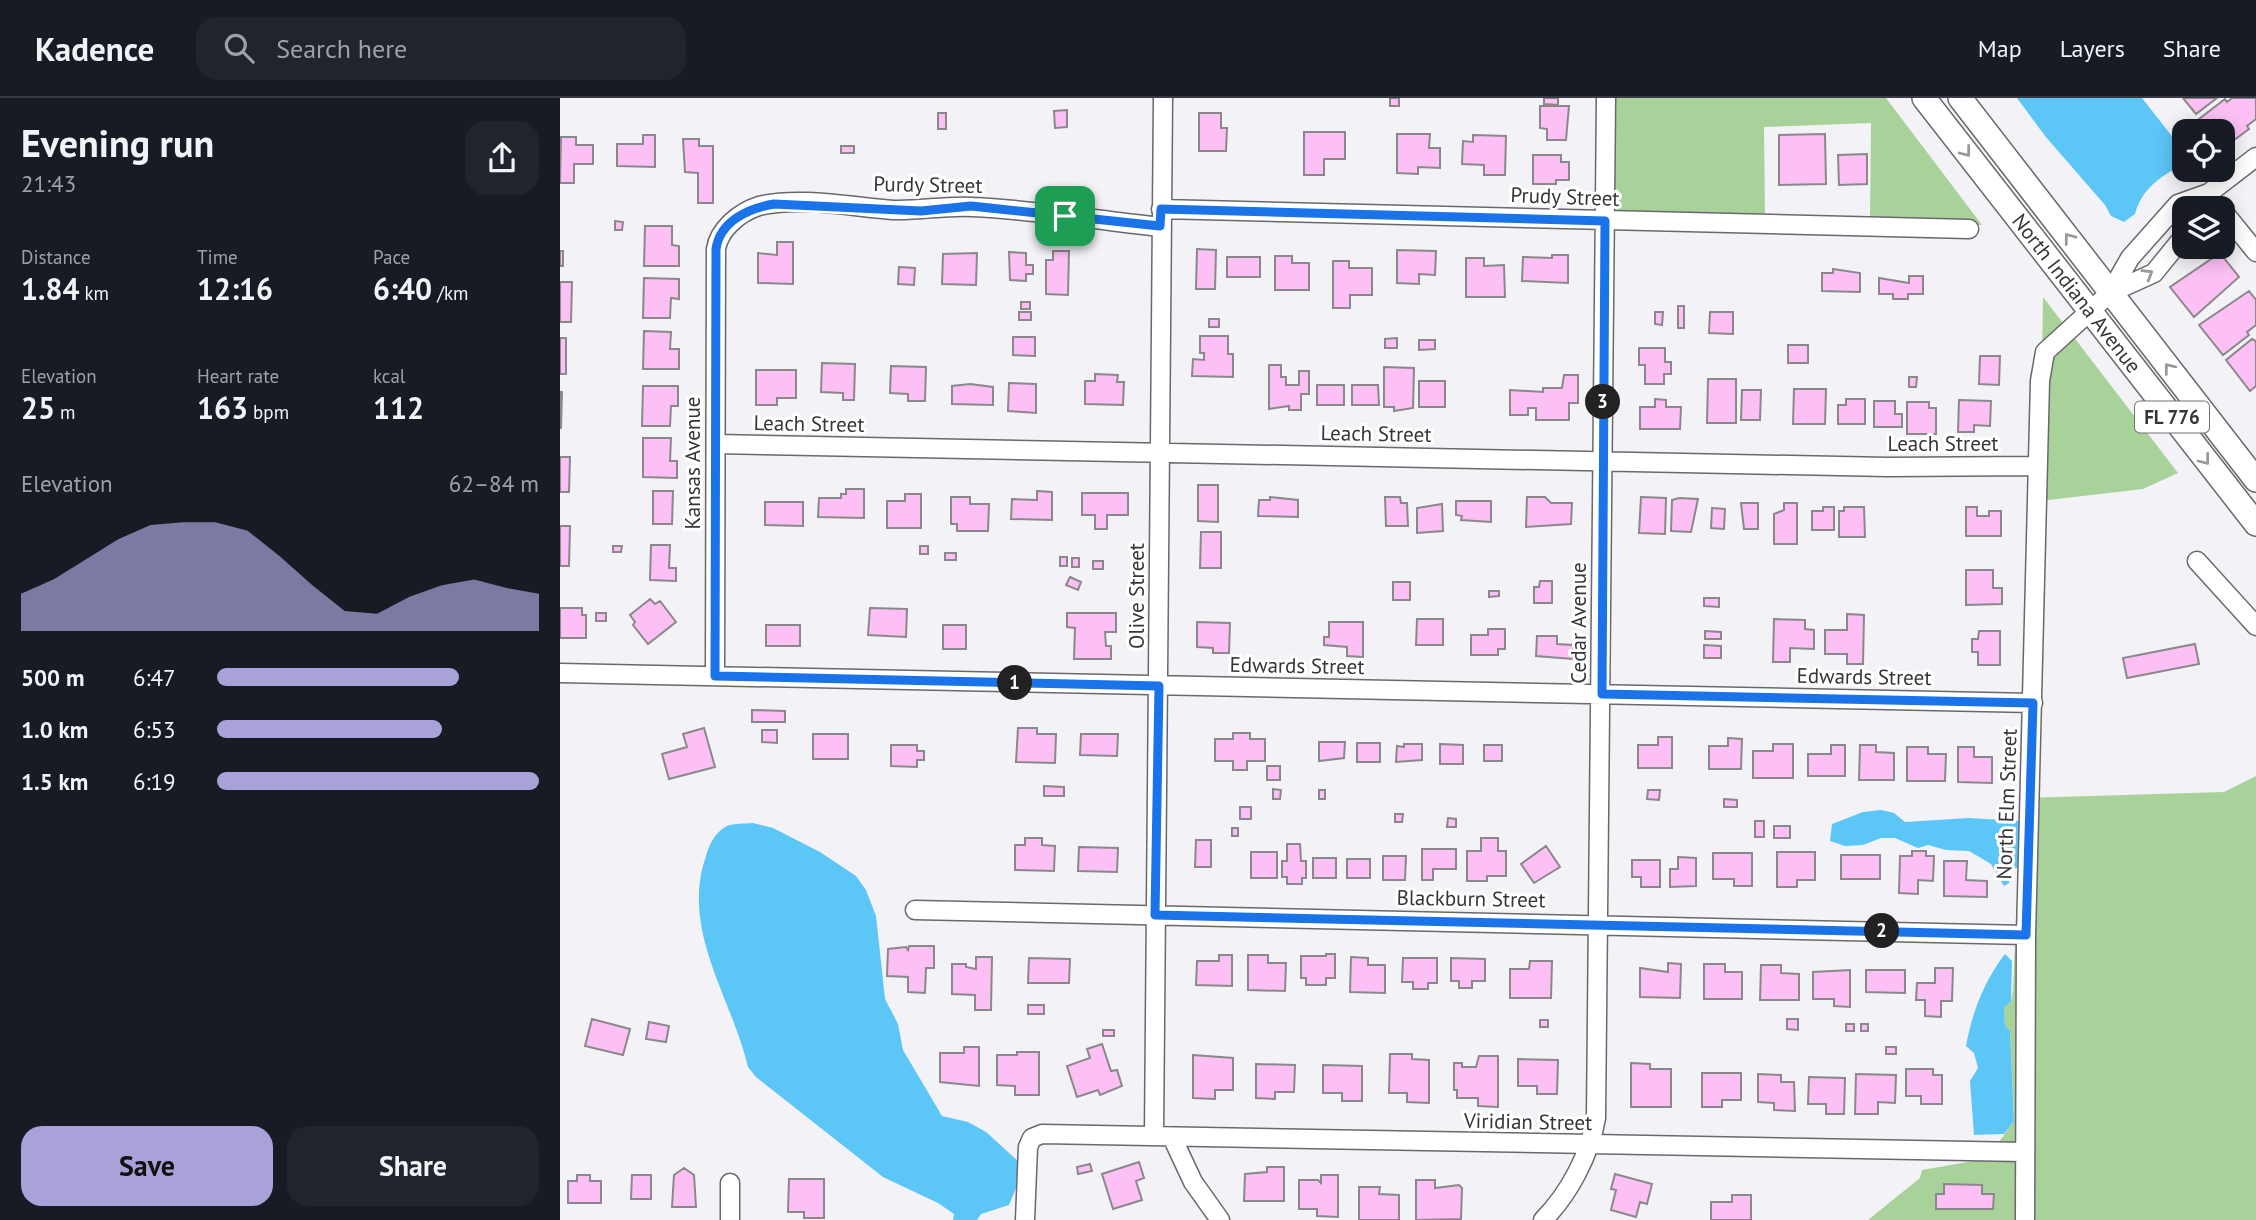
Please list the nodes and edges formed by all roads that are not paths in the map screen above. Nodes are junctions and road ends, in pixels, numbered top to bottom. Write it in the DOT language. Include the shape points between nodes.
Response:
graph roads {
  1 [pos="1163,98"];
  2 [pos="1606,98"];
  3 [pos="1924,98"];
  4 [pos="1960,98"];
  5 [pos="2256,157"];
  6 [pos="2211,196"];
  7 [pos="2172,212"];
  8 [pos="1161,218"];
  9 [pos="1605,221"];
  10 [pos="2235,225"];
  11 [pos="1969,229"];
  12 [pos="2158,229"];
  13 [pos="2172,236"];
  14 [pos="716,249"];
  15 [pos="2172,250"];
  16 [pos="2256,252"];
  17 [pos="2110,293"];
  18 [pos="2088,310"];
  19 [pos="716,444"];
  20 [pos="1159,453"];
  21 [pos="1602,460"];
  22 [pos="2036,466"];
  23 [pos="2256,481"];
  24 [pos="2256,524"];
  25 [pos="2197,561"];
  26 [pos="2256,626"];
  27 [pos="560,673"];
  28 [pos="715,676"];
  29 [pos="1159,686"];
  30 [pos="1602,694"];
  31 [pos="2033,703"];
  32 [pos="915,910"];
  33 [pos="1155,915"];
  34 [pos="1598,924"];
  35 [pos="2026,935"];
  36 [pos="1163,1136"];
  37 [pos="1588,1146"];
  38 [pos="2024,1152"];
  39 [pos="730,1183"];
  40 [pos="730,1220"];
  41 [pos="1026,1220"];
  42 [pos="1220,1220"];
  43 [pos="1543,1220"];
  44 [pos="2025,1220"];
  1 -- 8 [label="street, Olive Street"];
  2 -- 9 [label="street, Cedar Avenue"];
  3 -- 18 [label="main road, North Indiana Avenue / FL 776, one-way"];
  17 -- 4 [label="main road, North Indiana Avenue / FL 776, one-way"];
  5 -- 6 [label="street"];
  7 -- 12 [label="street"];
  8 -- 9 [label="street, Prudy Street"];
  8 -- 14 [label="street, Purdy Street" via="971,206 921,211 774,204 741,215 721,233"];
  8 -- 20 [label="street, Olive Street"];
  9 -- 11 [label="street, Prudy Street"];
  9 -- 21 [label="street, Cedar Avenue"];
  10 -- 16 [label="street"];
  12 -- 13 [label="street"];
  12 -- 17 [label="street" via="2130,258"];
  14 -- 19 [label="street, Kansas Avenue"];
  17 -- 15 [label="street, one-way" via="2154,273"];
  17 -- 18 [label="street, North Elm Street"];
  23 -- 17 [label="main road, North Indiana Avenue / FL 776, one-way"];
  18 -- 22 [label="street, North Elm Street" via="2045,352"];
  18 -- 24 [label="main road, North Indiana Avenue / FL 776, one-way"];
  19 -- 20 [label="street, Leach Street"];
  19 -- 28 [label="street, Kansas Avenue"];
  20 -- 21 [label="street, Leach Street"];
  20 -- 29 [label="street, Olive Street"];
  21 -- 22 [label="street, Leach Street"];
  21 -- 30 [label="street, Cedar Avenue"];
  22 -- 31 [label="street, North Elm Street"];
  25 -- 26 [label="street"];
  27 -- 28 [label="street, Edwards Street"];
  28 -- 29 [label="street, Edwards Street"];
  29 -- 30 [label="street, Edwards Street"];
  29 -- 33 [label="street, Olive Street"];
  30 -- 31 [label="street, Edwards Street"];
  30 -- 34 [label="street, Cedar Avenue"];
  31 -- 35 [label="street, North Elm Street"];
  32 -- 33 [label="street, Blackburn Street"];
  33 -- 34 [label="street, Blackburn Street"];
  33 -- 36 [label="street, Olive Street"];
  34 -- 35 [label="street, Blackburn Street"];
  34 -- 37 [label="street, Cedar Avenue" via="1596,1118"];
  35 -- 38 [label="street, North Elm Street"];
  36 -- 37 [label="street, Viridian Street"];
  36 -- 41 [label="street, Viridian Street" via="1031,1138"];
  36 -- 42 [label="street"];
  37 -- 38 [label="street, Viridian Street"];
  37 -- 43 [label="street, Cedar Avenue" via="1564,1194"];
  38 -- 44 [label="street, North Elm Street"];
  39 -- 40 [label="street"];
}
